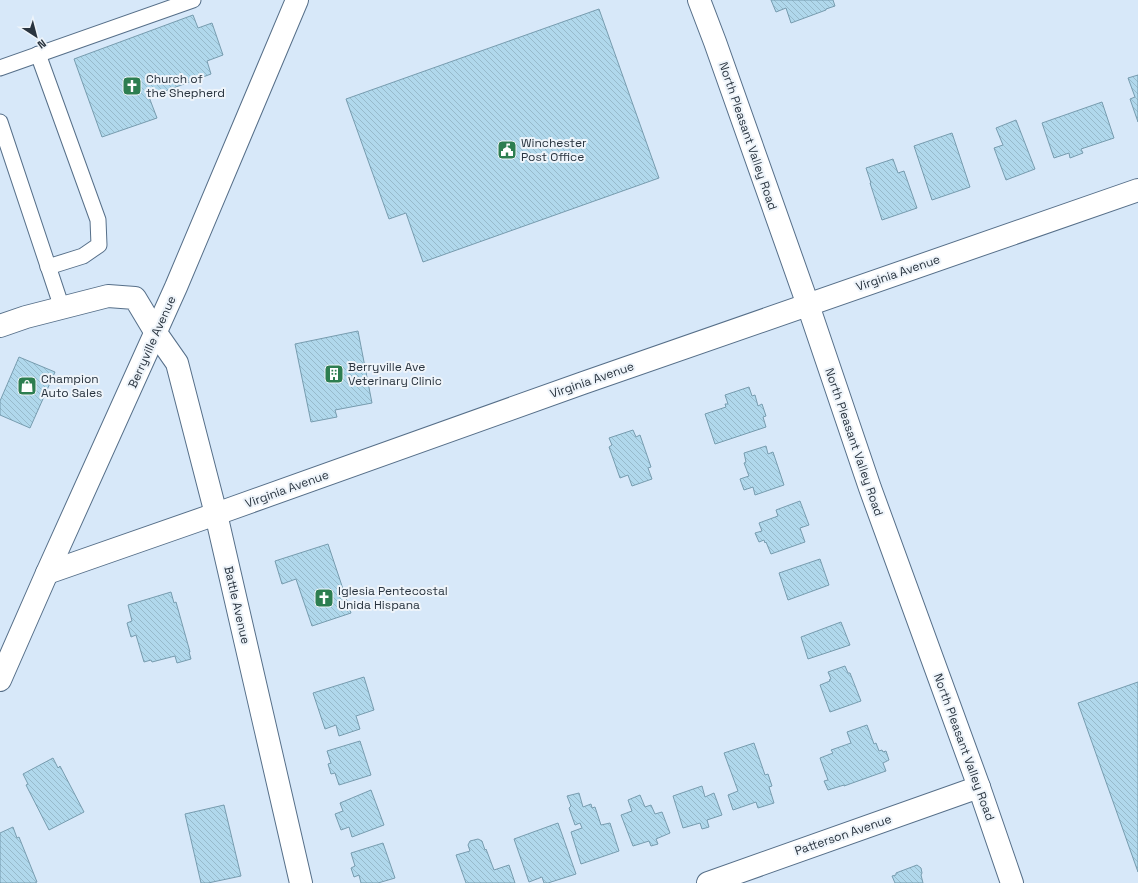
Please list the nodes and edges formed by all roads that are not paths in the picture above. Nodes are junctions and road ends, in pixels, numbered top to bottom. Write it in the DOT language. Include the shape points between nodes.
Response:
graph roads {
  1 [pos="193,0"];
  2 [pos="700,0"];
  3 [pos="294,1"];
  4 [pos="38,54"];
  5 [pos="0,68"];
  6 [pos="0,122"];
  7 [pos="1138,190"];
  8 [pos="48,267"];
  9 [pos="808,305"];
  10 [pos="62,308"];
  11 [pos="0,326"];
  12 [pos="156,333"];
  13 [pos="216,514"];
  14 [pos="47,573"];
  15 [pos="0,680"];
  16 [pos="979,787"];
  17 [pos="301,883"];
  18 [pos="708,883"];
  19 [pos="1012,883"];
  1 -- 4 [label="lane"];
  2 -- 9 [label="street, North Pleasant Valley Road"];
  3 -- 12 [label="street, Berryville Avenue"];
  4 -- 5 [label="lane"];
  4 -- 8 [label="lane" via="98,220 99,245 83,256"];
  6 -- 8 [label="lane"];
  7 -- 9 [label="street, Virginia Avenue"];
  8 -- 10 [label="lane"];
  9 -- 13 [label="street, Virginia Avenue"];
  9 -- 16 [label="street, North Pleasant Valley Road" via="870,488"];
  10 -- 11 [label="street"];
  10 -- 12 [label="street, Battle Avenue" via="108,296 134,298"];
  12 -- 13 [label="street, Battle Avenue" via="177,363"];
  12 -- 14 [label="street, Berryville Avenue"];
  13 -- 14 [label="street, Virginia Avenue"];
  13 -- 17 [label="street, Battle Avenue"];
  14 -- 15 [label="street, Berryville Avenue"];
  16 -- 18 [label="street, Patterson Avenue"];
  16 -- 19 [label="street, North Pleasant Valley Road"];
}
